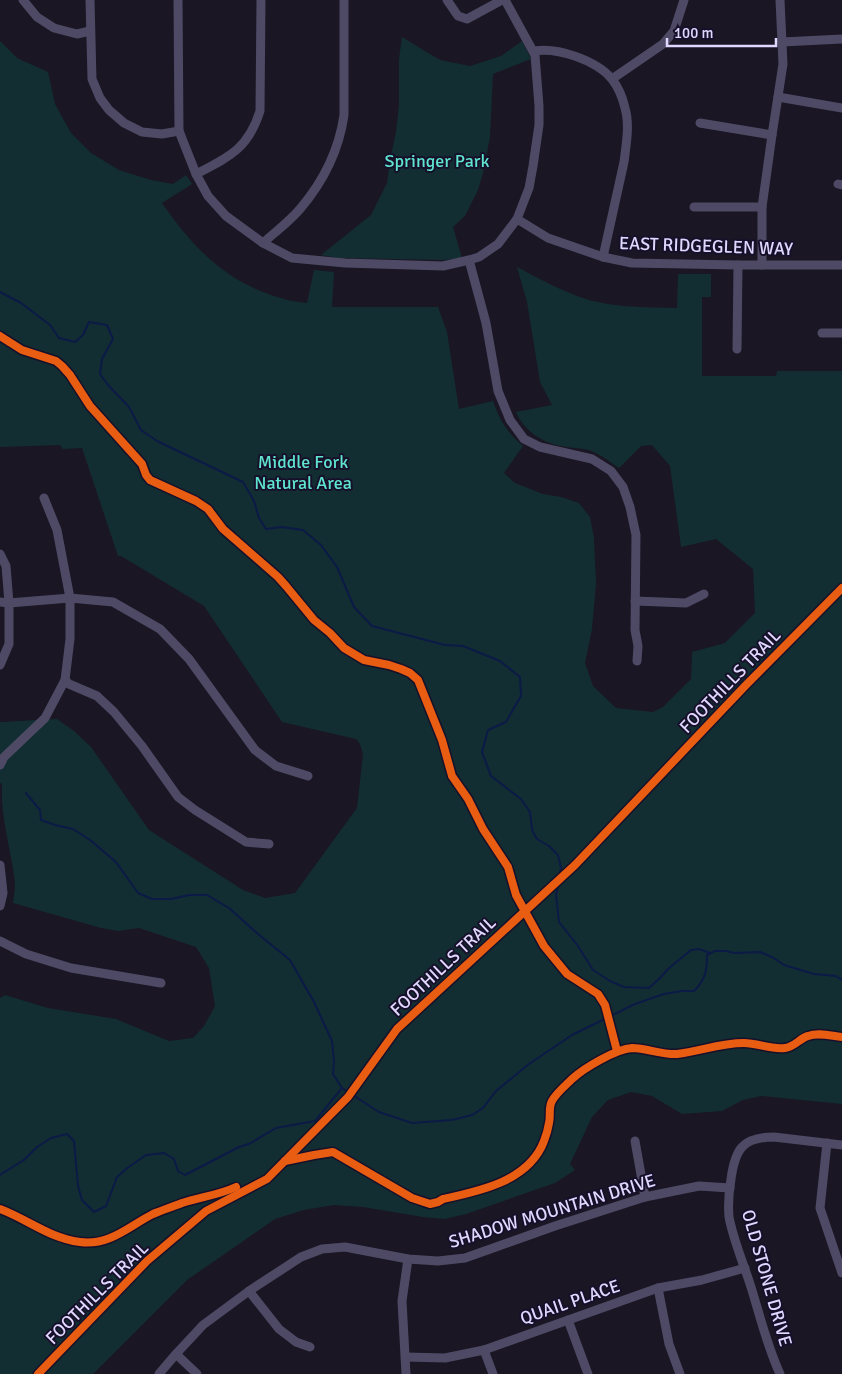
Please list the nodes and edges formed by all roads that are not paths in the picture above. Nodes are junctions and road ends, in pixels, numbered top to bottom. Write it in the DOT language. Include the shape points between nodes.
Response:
graph roads {
  1 [pos="23,0"];
  2 [pos="90,0"];
  3 [pos="178,0"];
  4 [pos="261,0"];
  5 [pos="344,0"];
  6 [pos="448,0"];
  7 [pos="504,0"];
  8 [pos="684,0"];
  9 [pos="780,0"];
  10 [pos="90,31"];
  11 [pos="842,39"];
  12 [pos="782,42"];
  13 [pos="534,51"];
  14 [pos="612,79"];
  15 [pos="778,97"];
  16 [pos="842,108"];
  17 [pos="700,123"];
  18 [pos="179,131"];
  19 [pos="772,135"];
  20 [pos="196,174"];
  21 [pos="694,206"];
  22 [pos="762,206"];
  23 [pos="517,219"];
  24 [pos="262,244"];
  25 [pos="603,258"];
  26 [pos="469,260"];
  27 [pos="738,265"];
  28 [pos="762,265"];
  29 [pos="842,266"];
  30 [pos="822,333"];
  31 [pos="842,333"];
  32 [pos="736,349"];
  33 [pos="44,498"];
  34 [pos="0,554"];
  35 [pos="704,594"];
  36 [pos="70,598"];
  37 [pos="635,601"];
  38 [pos="5,602"];
  39 [pos="637,661"];
  40 [pos="0,665"];
  41 [pos="65,680"];
  42 [pos="0,765"];
  43 [pos="308,776"];
  44 [pos="269,844"];
  45 [pos="0,865"];
  46 [pos="0,906"];
  47 [pos="0,941"];
  48 [pos="161,983"];
  49 [pos="636,1141"];
  50 [pos="827,1143"];
  51 [pos="842,1145"];
  52 [pos="730,1188"];
  53 [pos="646,1197"];
  54 [pos="408,1259"];
  55 [pos="745,1268"];
  56 [pos="842,1274"];
  57 [pos="658,1288"];
  58 [pos="249,1291"];
  59 [pos="568,1320"];
  60 [pos="310,1347"];
  61 [pos="484,1350"];
  62 [pos="176,1354"];
  63 [pos="406,1357"];
  64 [pos="159,1374"];
  65 [pos="197,1374"];
  66 [pos="406,1374"];
  67 [pos="492,1374"];
  68 [pos="588,1374"];
  69 [pos="680,1374"];
  70 [pos="780,1374"];
  1 -- 10 [label="street" via="38,17 54,28 77,34"];
  2 -- 10 [label="street"];
  3 -- 18 [label="street"];
  4 -- 20 [label="street" via="260,111 255,126 243,145 224,160"];
  5 -- 24 [label="street" via="344,115 337,147 323,177 299,210"];
  6 -- 7 [label="street" via="458,16 467,19"];
  7 -- 13 [label="street"];
  8 -- 14 [label="street" via="674,31 663,44"];
  9 -- 12 [label="street"];
  10 -- 18 [label="street" via="92,79 109,110 142,132 162,134"];
  11 -- 12 [label="street"];
  12 -- 15 [label="street" via="783,64"];
  13 -- 14 [label="street" via="567,53 597,67"];
  13 -- 23 [label="street" via="539,125 529,188"];
  14 -- 25 [label="street" via="627,118 624,162"];
  15 -- 16 [label="street"];
  15 -- 19 [label="street"];
  17 -- 19 [label="street"];
  18 -- 20 [label="street"];
  19 -- 22 [label="street"];
  20 -- 24 [label="street" via="208,196 226,216"];
  21 -- 22 [label="street"];
  22 -- 28 [label="street"];
  23 -- 25 [label="street, EAST RIDGEGLEN WAY" via="548,238"];
  23 -- 26 [label="street" via="498,244"];
  24 -- 26 [label="street" via="292,258 328,262 443,266"];
  25 -- 27 [label="street, EAST RIDGEGLEN WAY" via="632,263"];
  26 -- 37 [label="street" via="486,323 498,391 510,420 524,439 540,448 592,459 611,471 623,487 636,535"];
  27 -- 28 [label="street, EAST RIDGEGLEN WAY"];
  27 -- 32 [label="street"];
  28 -- 29 [label="street, EAST RIDGEGLEN WAY"];
  30 -- 31 [label="street"];
  33 -- 36 [label="street" via="57,530"];
  34 -- 38 [label="street" via="6,566"];
  35 -- 37 [label="street" via="686,603"];
  36 -- 38 [label="street"];
  36 -- 41 [label="street"];
  36 -- 43 [label="street" via="113,602 160,629 189,659 255,750 276,766"];
  37 -- 39 [label="street"];
  38 -- 40 [label="street" via="9,644"];
  41 -- 42 [label="street" via="45,718 4,757"];
  41 -- 44 [label="street" via="97,696 114,712 178,797 246,842"];
  45 -- 46 [label="street" via="3,893"];
  47 -- 48 [label="street" via="26,954 70,968"];
  49 -- 53 [label="street"];
  50 -- 51 [label="street, OLD STONE DRIVE"];
  50 -- 52 [label="street, OLD STONE DRIVE" via="754,1138 735,1157"];
  50 -- 56 [label="street" via="820,1208"];
  52 -- 53 [label="street, SHADOW MOUNTAIN DRIVE" via="699,1186"];
  52 -- 55 [label="street, OLD STONE DRIVE" via="730,1218"];
  53 -- 54 [label="street, SHADOW MOUNTAIN DRIVE" via="466,1258 438,1261"];
  54 -- 58 [label="street, SHADOW MOUNTAIN DRIVE" via="344,1247 322,1249 301,1257"];
  54 -- 63 [label="street" via="402,1302"];
  55 -- 57 [label="street, QUAIL PLACE"];
  55 -- 70 [label="street, OLD STONE DRIVE"];
  57 -- 59 [label="street, QUAIL PLACE"];
  57 -- 69 [label="street" via="669,1344"];
  58 -- 60 [label="street" via="279,1329 296,1342"];
  58 -- 62 [label="street, SHADOW MOUNTAIN DRIVE" via="203,1325"];
  59 -- 61 [label="street, QUAIL PLACE"];
  59 -- 68 [label="street"];
  61 -- 63 [label="street, QUAIL PLACE" via="446,1358"];
  61 -- 67 [label="street"];
  62 -- 64 [label="street, SHADOW MOUNTAIN DRIVE"];
  62 -- 65 [label="street"];
  63 -- 66 [label="street"];
}
